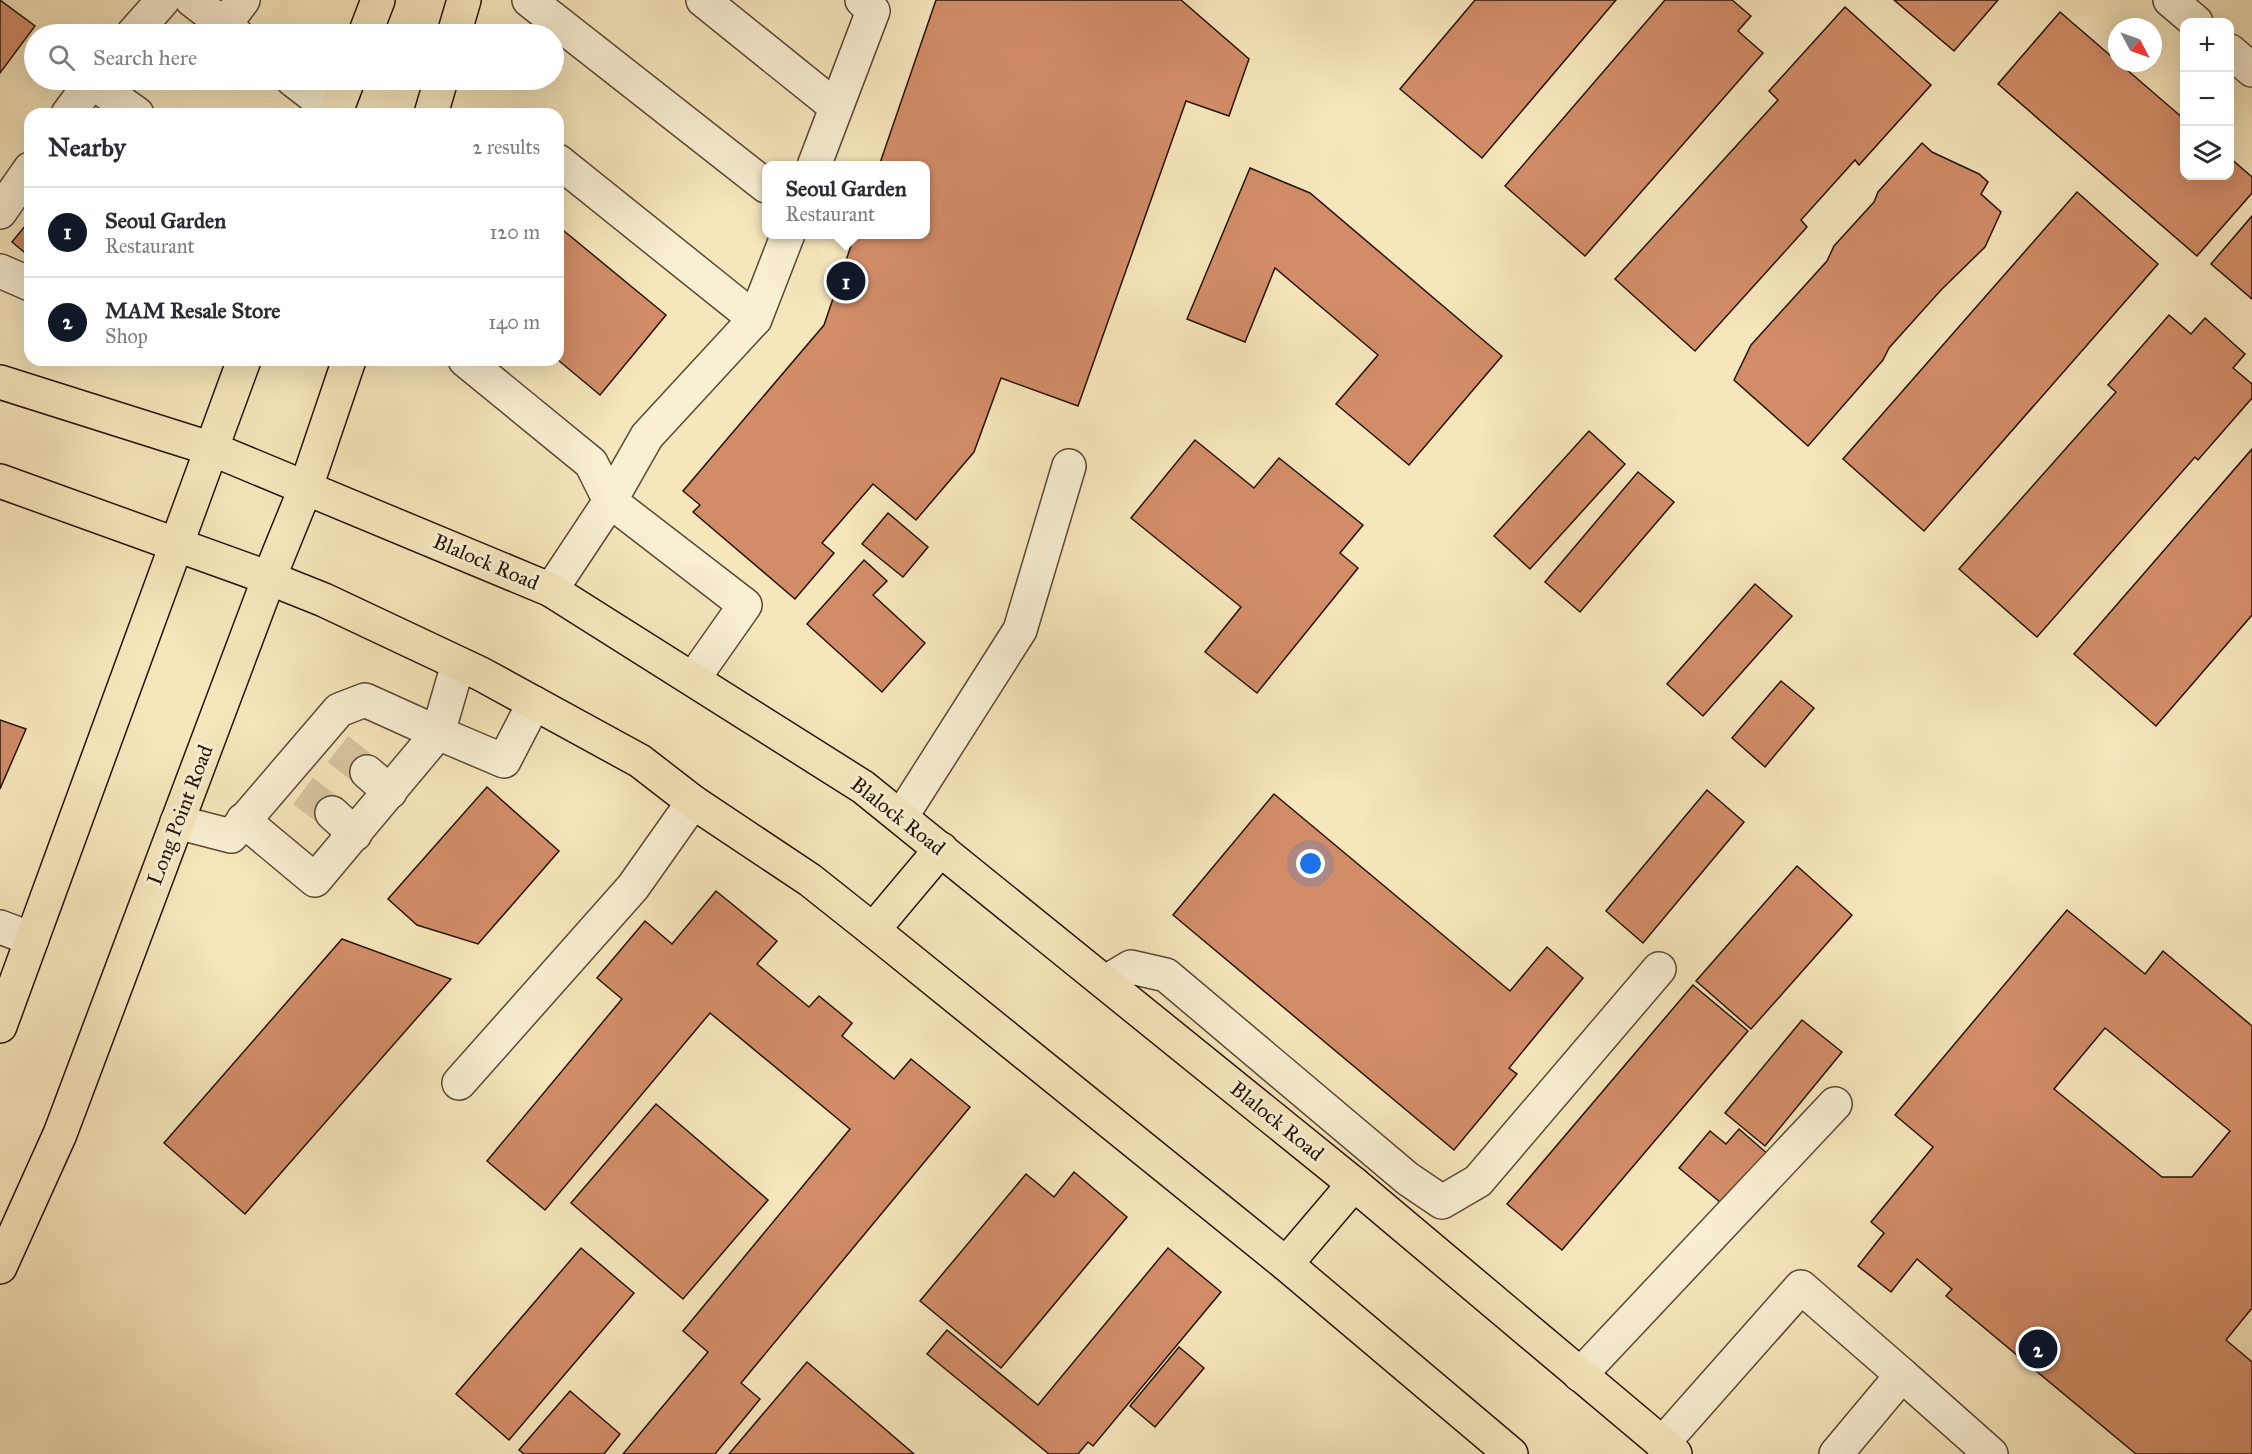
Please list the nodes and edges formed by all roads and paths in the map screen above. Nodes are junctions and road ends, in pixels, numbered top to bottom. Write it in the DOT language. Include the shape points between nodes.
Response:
graph roads {
  1 [pos="163,0"];
  2 [pos="192,0"];
  3 [pos="378,0"];
  4 [pos="464,0"];
  5 [pos="529,0"];
  6 [pos="703,0"];
  7 [pos="862,0"];
  8 [pos="2170,0"];
  9 [pos="2191,18"];
  10 [pos="234,20"];
  11 [pos="142,24"];
  12 [pos="369,24"];
  13 [pos="457,24"];
  14 [pos="560,24"];
  15 [pos="564,27"];
  16 [pos="2234,55"];
  17 [pos="2252,70"];
  18 [pos="85,90"];
  19 [pos="105,90"];
  20 [pos="305,90"];
  21 [pos="344,90"];
  22 [pos="438,90"];
  23 [pos="836,107"];
  24 [pos="72,108"];
  25 [pos="129,108"];
  26 [pos="328,108"];
  27 [pos="337,108"];
  28 [pos="434,108"];
  29 [pos="816,161"];
  30 [pos="564,166"];
  31 [pos="762,183"];
  32 [pos="24,184"];
  33 [pos="0,212"];
  34 [pos="786,239"];
  35 [pos="0,271"];
  36 [pos="24,281"];
  37 [pos="755,319"];
  38 [pos="242,366"];
  39 [pos="347,366"];
  40 [pos="472,366"];
  41 [pos="0,382"];
  42 [pos="212,449"];
  43 [pos="1069,466"];
  44 [pos="0,481"];
  45 [pos="306,487"];
  46 [pos="610,501"];
  47 [pos="176,543"];
  48 [pos="269,578"];
  49 [pos="551,590"];
  50 [pos="458,664"];
  51 [pos="693,679"];
  52 [pos="534,703"];
  53 [pos="438,733"];
  54 [pos="693,802"];
  55 [pos="901,817"];
  56 [pos="243,820"];
  57 [pos="177,822"];
  58 [pos="941,849"];
  59 [pos="0,927"];
  60 [pos="873,930"];
  61 [pos="32,939"];
  62 [pos="1659,969"];
  63 [pos="1106,982"];
  64 [pos="0,1026"];
  65 [pos="459,1083"];
  66 [pos="1835,1104"];
  67 [pos="1379,1154"];
  68 [pos="1354,1184"];
  69 [pos="1286,1264"];
  70 [pos="0,1267"];
  71 [pos="1580,1375"];
  72 [pos="1902,1375"];
  73 [pos="1669,1449"];
  74 [pos="1511,1454"];
  75 [pos="1836,1454"];
  76 [pos="1991,1454"];
  1 -- 11 [label="street"];
  2 -- 10 [label="street"];
  3 -- 12 [label="main road"];
  4 -- 13 [label="main road"];
  5 -- 14 [label="street"];
  6 -- 23 [label="street"];
  7 -- 23 [label="street" via="873,11"];
  8 -- 9 [label="street"];
  15 -- 31 [label="street"];
  16 -- 17 [label="street"];
  18 -- 24 [label="street"];
  19 -- 25 [label="street"];
  20 -- 26 [label="street"];
  21 -- 27 [label="main road"];
  22 -- 28 [label="main road"];
  23 -- 29 [label="street"];
  30 -- 37 [label="street"];
  32 -- 33 [label="street"];
  34 -- 37 [label="street"];
  35 -- 36 [label="street"];
  37 -- 46 [label="street" via="647,436"];
  38 -- 42 [label="main road"];
  39 -- 45 [label="main road, Long Point Road"];
  40 -- 46 [label="street" via="591,463"];
  41 -- 42 [label="main road, Blalock Road"];
  42 -- 45 [label="main road, Blalock Road"];
  42 -- 47 [label="main road"];
  43 -- 55 [label="street" via="1020,630"];
  44 -- 47 [label="main road"];
  45 -- 48 [label="main road, Long Point Road"];
  45 -- 49 [label="main road, Blalock Road"];
  46 -- 49 [label="street"];
  46 -- 51 [label="street" via="745,605"];
  47 -- 48 [label="main road"];
  47 -- 61 [label="main road"];
  48 -- 50 [label="main road"];
  48 -- 57 [label="main road, Long Point Road"];
  49 -- 51 [label="main road, Blalock Road"];
  50 -- 52 [label="main road"];
  50 -- 53 [label="street"];
  51 -- 55 [label="main road, Blalock Road" via="863,787"];
  52 -- 53 [label="street" via="504,761"];
  52 -- 54 [label="main road" via="640,761"];
  53 -- 56 [label="street" via="365,700 339,710 329,741 293,783"];
  53 -- 56 [label="street" via="379,782 343,824 315,880"];
  54 -- 60 [label="main road" via="810,880"];
  54 -- 65 [label="street" via="633,887"];
  55 -- 58 [label="main road, Blalock Road"];
  56 -- 57 [label="street" via="231,836"];
  57 -- 70 [label="main road, Long Point Road" via="60,1134"];
  58 -- 60 [label="main road"];
  58 -- 63 [label="main road, Blalock Road"];
  59 -- 61 [label="street"];
  60 -- 69 [label="main road"];
  61 -- 64 [label="main road"];
  62 -- 67 [label="street" via="1478,1181 1442,1202"];
  63 -- 67 [label="street" via="1131,967 1166,975"];
  63 -- 68 [label="main road, Blalock Road"];
  66 -- 71 [label="street"];
  67 -- 68 [label="street"];
  68 -- 69 [label="main road"];
  68 -- 71 [label="main road, Blalock Road"];
  69 -- 74 [label="main road"];
  71 -- 73 [label="main road, Blalock Road"];
  72 -- 73 [label="street" via="1801,1287"];
  72 -- 75 [label="street"];
  72 -- 76 [label="street"];
}
